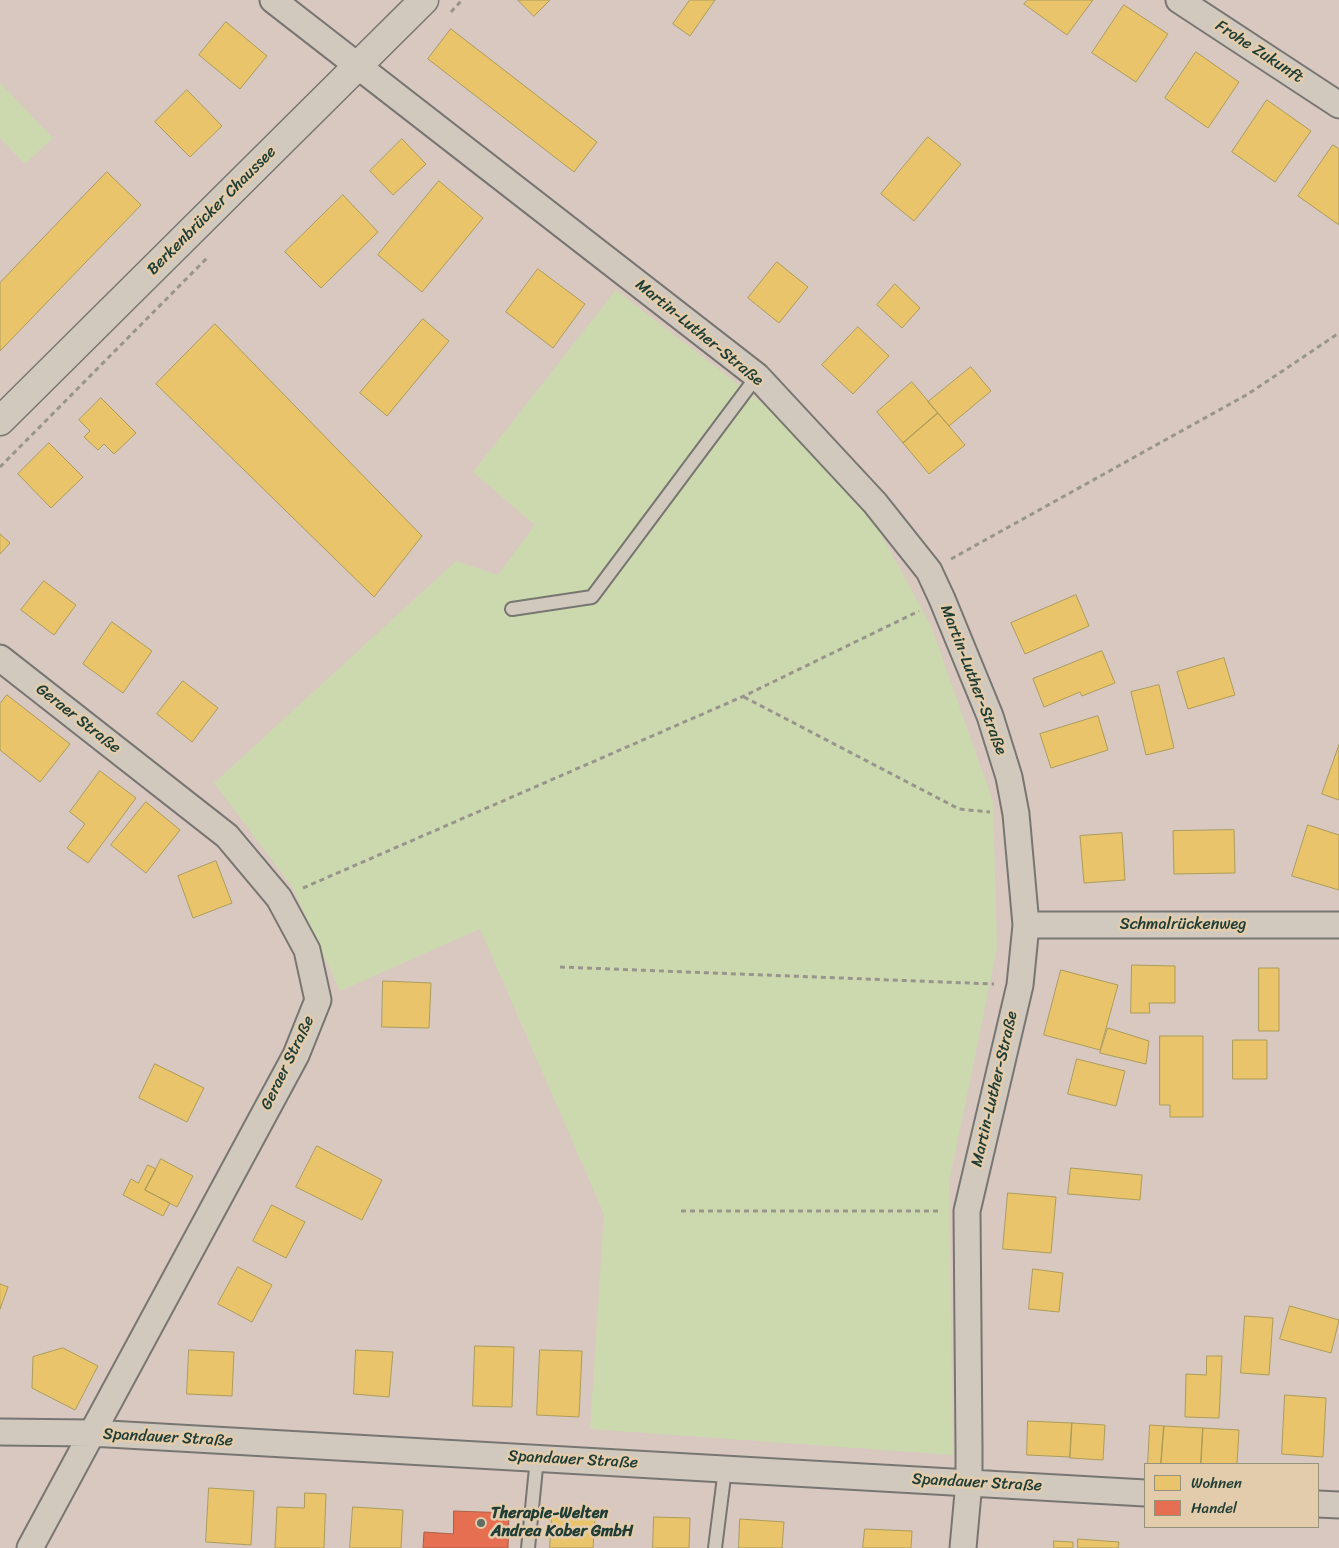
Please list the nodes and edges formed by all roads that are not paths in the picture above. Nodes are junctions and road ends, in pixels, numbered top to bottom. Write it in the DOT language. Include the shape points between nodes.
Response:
graph roads {
  1 [pos="273,0"];
  2 [pos="424,0"];
  3 [pos="1179,0"];
  4 [pos="358,67"];
  5 [pos="1339,105"];
  6 [pos="757,376"];
  7 [pos="0,421"];
  8 [pos="512,609"];
  9 [pos="0,658"];
  10 [pos="1026,925"];
  11 [pos="1339,925"];
  12 [pos="0,1432"];
  13 [pos="91,1433"];
  14 [pos="537,1458"];
  15 [pos="725,1468"];
  16 [pos="969,1482"];
  17 [pos="1144,1493"];
  18 [pos="1319,1504"];
  19 [pos="1339,1505"];
  20 [pos="30,1548"];
  21 [pos="528,1548"];
  22 [pos="715,1548"];
  23 [pos="963,1548"];
  1 -- 4 [label="street, Martin-Luther-Straße"];
  2 -- 4 [label="main road, Berkenbrücker Chaussee"];
  3 -- 5 [label="street, Frohe Zukunft"];
  4 -- 6 [label="street, Martin-Luther-Straße"];
  4 -- 7 [label="main road, Berkenbrücker Chaussee"];
  6 -- 8 [label="lane" via="592,597"];
  6 -- 10 [label="street, Martin-Luther-Straße" via="875,503 929,571 990,716 1009,777 1016,814"];
  9 -- 13 [label="street, Geraer Straße" via="227,836 279,898 306,950 318,1000 296,1056"];
  10 -- 11 [label="street, Schmalrückenweg"];
  10 -- 16 [label="street, Martin-Luther-Straße" via="1020,985 966,1211"];
  12 -- 13 [label="street, Spandauer Straße"];
  13 -- 14 [label="street, Spandauer Straße"];
  13 -- 20 [label="street, Geraer Straße"];
  14 -- 15 [label="street, Spandauer Straße"];
  14 -- 21 [label="lane"];
  15 -- 16 [label="street, Spandauer Straße"];
  15 -- 22 [label="lane"];
  16 -- 17 [label="street, Spandauer Straße"];
  16 -- 23 [label="street, Martin-Luther-Straße"];
  18 -- 19 [label="street"];
}
